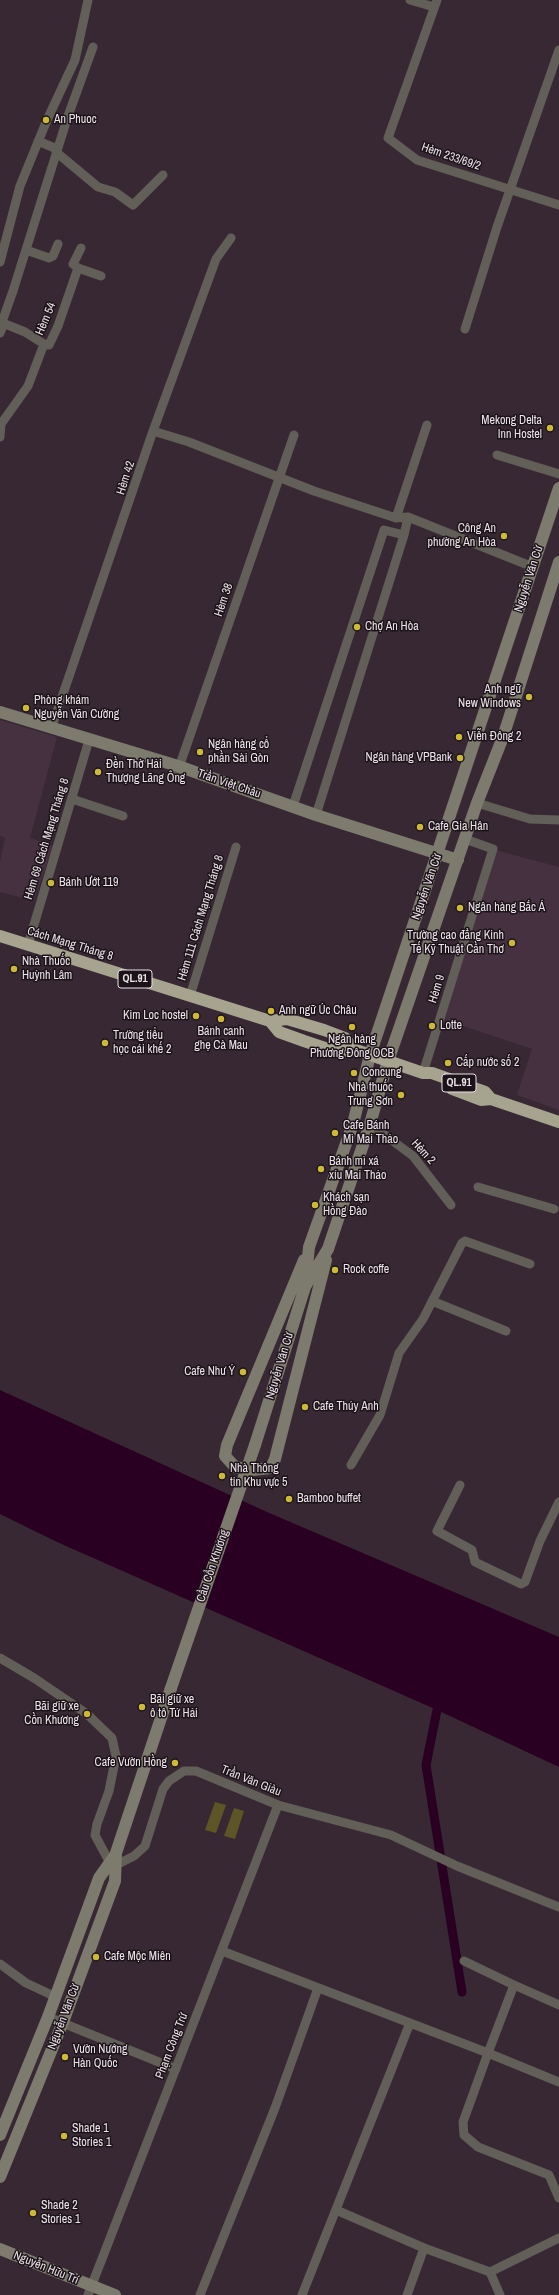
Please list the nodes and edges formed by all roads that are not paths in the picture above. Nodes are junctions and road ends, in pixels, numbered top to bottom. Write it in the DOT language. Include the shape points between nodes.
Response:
graph roads {
  1 [pos="88,0"];
  2 [pos="410,0"];
  3 [pos="436,4"];
  4 [pos="93,47"];
  5 [pos="559,50"];
  6 [pos="38,141"];
  7 [pos="57,150"];
  8 [pos="163,175"];
  9 [pos="511,190"];
  10 [pos="559,205"];
  11 [pos="231,238"];
  12 [pos="58,244"];
  13 [pos="81,248"];
  14 [pos="26,250"];
  15 [pos="0,262"];
  16 [pos="78,268"];
  17 [pos="101,276"];
  18 [pos="2,322"];
  19 [pos="464,328"];
  20 [pos="0,333"];
  21 [pos="44,344"];
  22 [pos="428,425"];
  23 [pos="153,431"];
  24 [pos="294,436"];
  25 [pos="0,437"];
  26 [pos="497,455"];
  27 [pos="559,474"];
  28 [pos="280,478"];
  29 [pos="559,488"];
  30 [pos="408,517"];
  31 [pos="396,518"];
  32 [pos="404,535"];
  33 [pos="559,562"];
  34 [pos="534,567"];
  35 [pos="0,712"];
  36 [pos="51,729"];
  37 [pos="89,740"];
  38 [pos="177,770"];
  39 [pos="72,799"];
  40 [pos="477,802"];
  41 [pos="293,806"];
  42 [pos="316,815"];
  43 [pos="122,816"];
  44 [pos="559,820"];
  45 [pos="465,839"];
  46 [pos="236,847"];
  47 [pos="438,854"];
  48 [pos="458,860"];
  49 [pos="0,936"];
  50 [pos="28,945"];
  51 [pos="190,996"];
  52 [pos="270,1021"];
  53 [pos="353,1049"];
  54 [pos="370,1055"];
  55 [pos="388,1061"];
  56 [pos="423,1074"];
  57 [pos="559,1122"];
  58 [pos="370,1124"];
  59 [pos="478,1187"];
  60 [pos="451,1205"];
  61 [pos="554,1209"];
  62 [pos="309,1247"];
  63 [pos="328,1249"];
  64 [pos="530,1264"];
  65 [pos="305,1287"];
  66 [pos="432,1301"];
  67 [pos="506,1331"];
  68 [pos="255,1445"];
  69 [pos="351,1465"];
  70 [pos="460,1485"];
  71 [pos="559,1502"];
  72 [pos="0,1658"];
  73 [pos="171,1688"];
  74 [pos="278,1805"];
  75 [pos="113,1864"];
  76 [pos="559,1907"];
  77 [pos="222,1951"];
  78 [pos="464,1961"];
  79 [pos="0,1964"];
  80 [pos="514,1985"];
  81 [pos="318,1988"];
  82 [pos="56,1997"];
  83 [pos="559,2005"];
  84 [pos="48,2017"];
  85 [pos="63,2022"];
  86 [pos="410,2023"];
  87 [pos="488,2053"];
  88 [pos="176,2069"];
  89 [pos="559,2082"];
  90 [pos="0,2136"];
  91 [pos="0,2177"];
  92 [pos="559,2198"];
  93 [pos="336,2210"];
  94 [pos="559,2238"];
  95 [pos="424,2248"];
  96 [pos="0,2249"];
  97 [pos="490,2272"];
  98 [pos="90,2291"];
  99 [pos="115,2295"];
  100 [pos="200,2295"];
  101 [pos="302,2295"];
  102 [pos="407,2295"];
  103 [pos="500,2295"];
  1 -- 6 [label="street" via="75,60"];
  2 -- 3 [label="street"];
  3 -- 9 [label="street, Hẻm 233/69/2" via="388,138 417,160"];
  4 -- 7 [label="street"];
  5 -- 9 [label="street"];
  6 -- 7 [label="street"];
  6 -- 15 [label="street" via="20,186"];
  7 -- 8 [label="street" via="98,188 115,192 134,205"];
  7 -- 14 [label="street"];
  9 -- 10 [label="street, Hẻm 233/69/2"];
  9 -- 19 [label="street"];
  11 -- 23 [label="street, Hèm 42" via="216,259"];
  12 -- 14 [label="street" via="53,256 49,258"];
  13 -- 16 [label="street" via="73,264"];
  14 -- 18 [label="street"];
  16 -- 17 [label="street"];
  16 -- 21 [label="street, Hèm 54" via="58,326 48,345"];
  18 -- 20 [label="street"];
  18 -- 21 [label="street"];
  21 -- 25 [label="street, Hèm 54" via="28,386 1,424"];
  22 -- 31 [label="street"];
  23 -- 28 [label="street" via="189,442"];
  23 -- 36 [label="street, Hèm 42"];
  24 -- 28 [label="street, Hèm 38"];
  26 -- 27 [label="street"];
  28 -- 31 [label="street"];
  28 -- 38 [label="street, Hèm 38"];
  29 -- 34 [label="main road, Nguyễn Văn Cừ"];
  30 -- 31 [label="street"];
  30 -- 32 [label="street"];
  30 -- 34 [label="street"];
  32 -- 41 [label="street" via="384,530"];
  32 -- 42 [label="street"];
  33 -- 40 [label="main road, Nguyễn Văn Cừ" via="503,737"];
  34 -- 47 [label="main road, Nguyễn Văn Cừ"];
  35 -- 36 [label="main road, Trần Việt Châu"];
  36 -- 37 [label="main road, Trần Việt Châu"];
  37 -- 38 [label="main road, Trần Việt Châu"];
  37 -- 39 [label="street, Hẻm 69 Cách Mạng Tháng 8"];
  38 -- 41 [label="main road, Trần Việt Châu"];
  39 -- 43 [label="street"];
  39 -- 50 [label="street, Hẻm 69 Cách Mạng Tháng 8"];
  40 -- 44 [label="street" via="530,819"];
  40 -- 45 [label="main road, Nguyễn Văn Cừ"];
  41 -- 42 [label="main road, Trần Việt Châu"];
  42 -- 47 [label="main road, Trần Việt Châu"];
  45 -- 48 [label="main road, Nguyễn Văn Cừ"];
  45 -- 56 [label="street, Hẻm 9" via="493,849"];
  46 -- 51 [label="street, Hẻm 111 Cách Mạng Tháng 8"];
  47 -- 48 [label="main road, Trần Việt Châu"];
  47 -- 54 [label="main road, Nguyễn Văn Cừ"];
  48 -- 55 [label="main road, Nguyễn Văn Cừ"];
  49 -- 50 [label="highway, Cách Mạng Tháng 8 / QL.91"];
  50 -- 51 [label="highway, Cách Mạng Tháng 8 / QL.91"];
  51 -- 52 [label="highway, Cách Mạng Tháng 8 / QL.91"];
  52 -- 53 [label="highway, Cách Mạng Tháng 8 / QL.91" via="287,1019 324,1030 345,1038"];
  52 -- 53 [label="highway, Cách Mạng Tháng 8 / QL.91" via="279,1032 304,1041 337,1052"];
  53 -- 54 [label="highway, Cách Mạng Tháng 8 / QL.91"];
  54 -- 55 [label="highway, Cách Mạng Tháng 8 / QL.91"];
  54 -- 62 [label="main road, Nguyễn Văn Cừ" via="353,1124"];
  55 -- 56 [label="highway, Cách Mạng Tháng 8 / QL.91"];
  55 -- 58 [label="main road, Nguyễn Văn Cừ"];
  56 -- 57 [label="highway, Cách Mạng Tháng 8 / QL.91" via="432,1073 485,1092 491,1099"];
  58 -- 60 [label="street, Hẻm 2" via="413,1156"];
  58 -- 63 [label="main road, Nguyễn Văn Cừ"];
  59 -- 61 [label="street"];
  62 -- 63 [label="main road" via="227,1445 225,1456 235,1467 252,1470 271,1468 275,1459"];
  62 -- 65 [label="main road, Nguyễn Văn Cừ"];
  63 -- 65 [label="main road, Nguyễn Văn Cừ"];
  64 -- 66 [label="street" via="465,1241 459,1247"];
  65 -- 68 [label="main road, Nguyễn Văn Cừ"];
  66 -- 67 [label="street"];
  66 -- 69 [label="street" via="419,1327 399,1353 380,1415"];
  68 -- 73 [label="main road, Cầu Cồn Khương, bridge"];
  70 -- 71 [label="street" via="437,1531 472,1550 475,1562 521,1584 525,1582 540,1541"];
  72 -- 75 [label="street" via="87,1714 112,1738 116,1756 109,1792 95,1835"];
  73 -- 75 [label="main road, Nguyễn Văn Cừ"];
  74 -- 75 [label="street, Trần Văn Giàu" via="196,1771 184,1771 176,1775 163,1789 141,1852"];
  74 -- 76 [label="street, Trần Văn Giàu" via="390,1835 457,1866"];
  74 -- 77 [label="street, Phạm Công Trứ"];
  75 -- 82 [label="main road, Nguyễn Văn Cừ" via="99,1878"];
  75 -- 85 [label="main road, Nguyễn Văn Cừ" via="115,1881"];
  77 -- 81 [label="street"];
  77 -- 88 [label="street, Phạm Công Trứ"];
  78 -- 80 [label="street"];
  79 -- 82 [label="street" via="26,1983"];
  80 -- 83 [label="street"];
  80 -- 87 [label="street"];
  81 -- 86 [label="street"];
  81 -- 100 [label="street" via="275,2108"];
  82 -- 84 [label="main road, Nguyễn Văn Cừ"];
  84 -- 85 [label="street"];
  84 -- 90 [label="main road, Nguyễn Văn Cừ"];
  85 -- 88 [label="street"];
  85 -- 91 [label="main road, Nguyễn Văn Cừ"];
  86 -- 87 [label="street"];
  86 -- 93 [label="street"];
  87 -- 89 [label="street"];
  87 -- 92 [label="street" via="463,2122 464,2135 478,2147 549,2175"];
  88 -- 98 [label="street, Phạm Công Trứ"];
  93 -- 95 [label="street"];
  93 -- 101 [label="street"];
  94 -- 97 [label="street"];
  95 -- 97 [label="street"];
  95 -- 102 [label="street"];
  96 -- 98 [label="main road, Nguyễn Hữu Trí"];
  97 -- 103 [label="street"];
  98 -- 99 [label="main road, Nguyễn Hữu Trí"];
}
